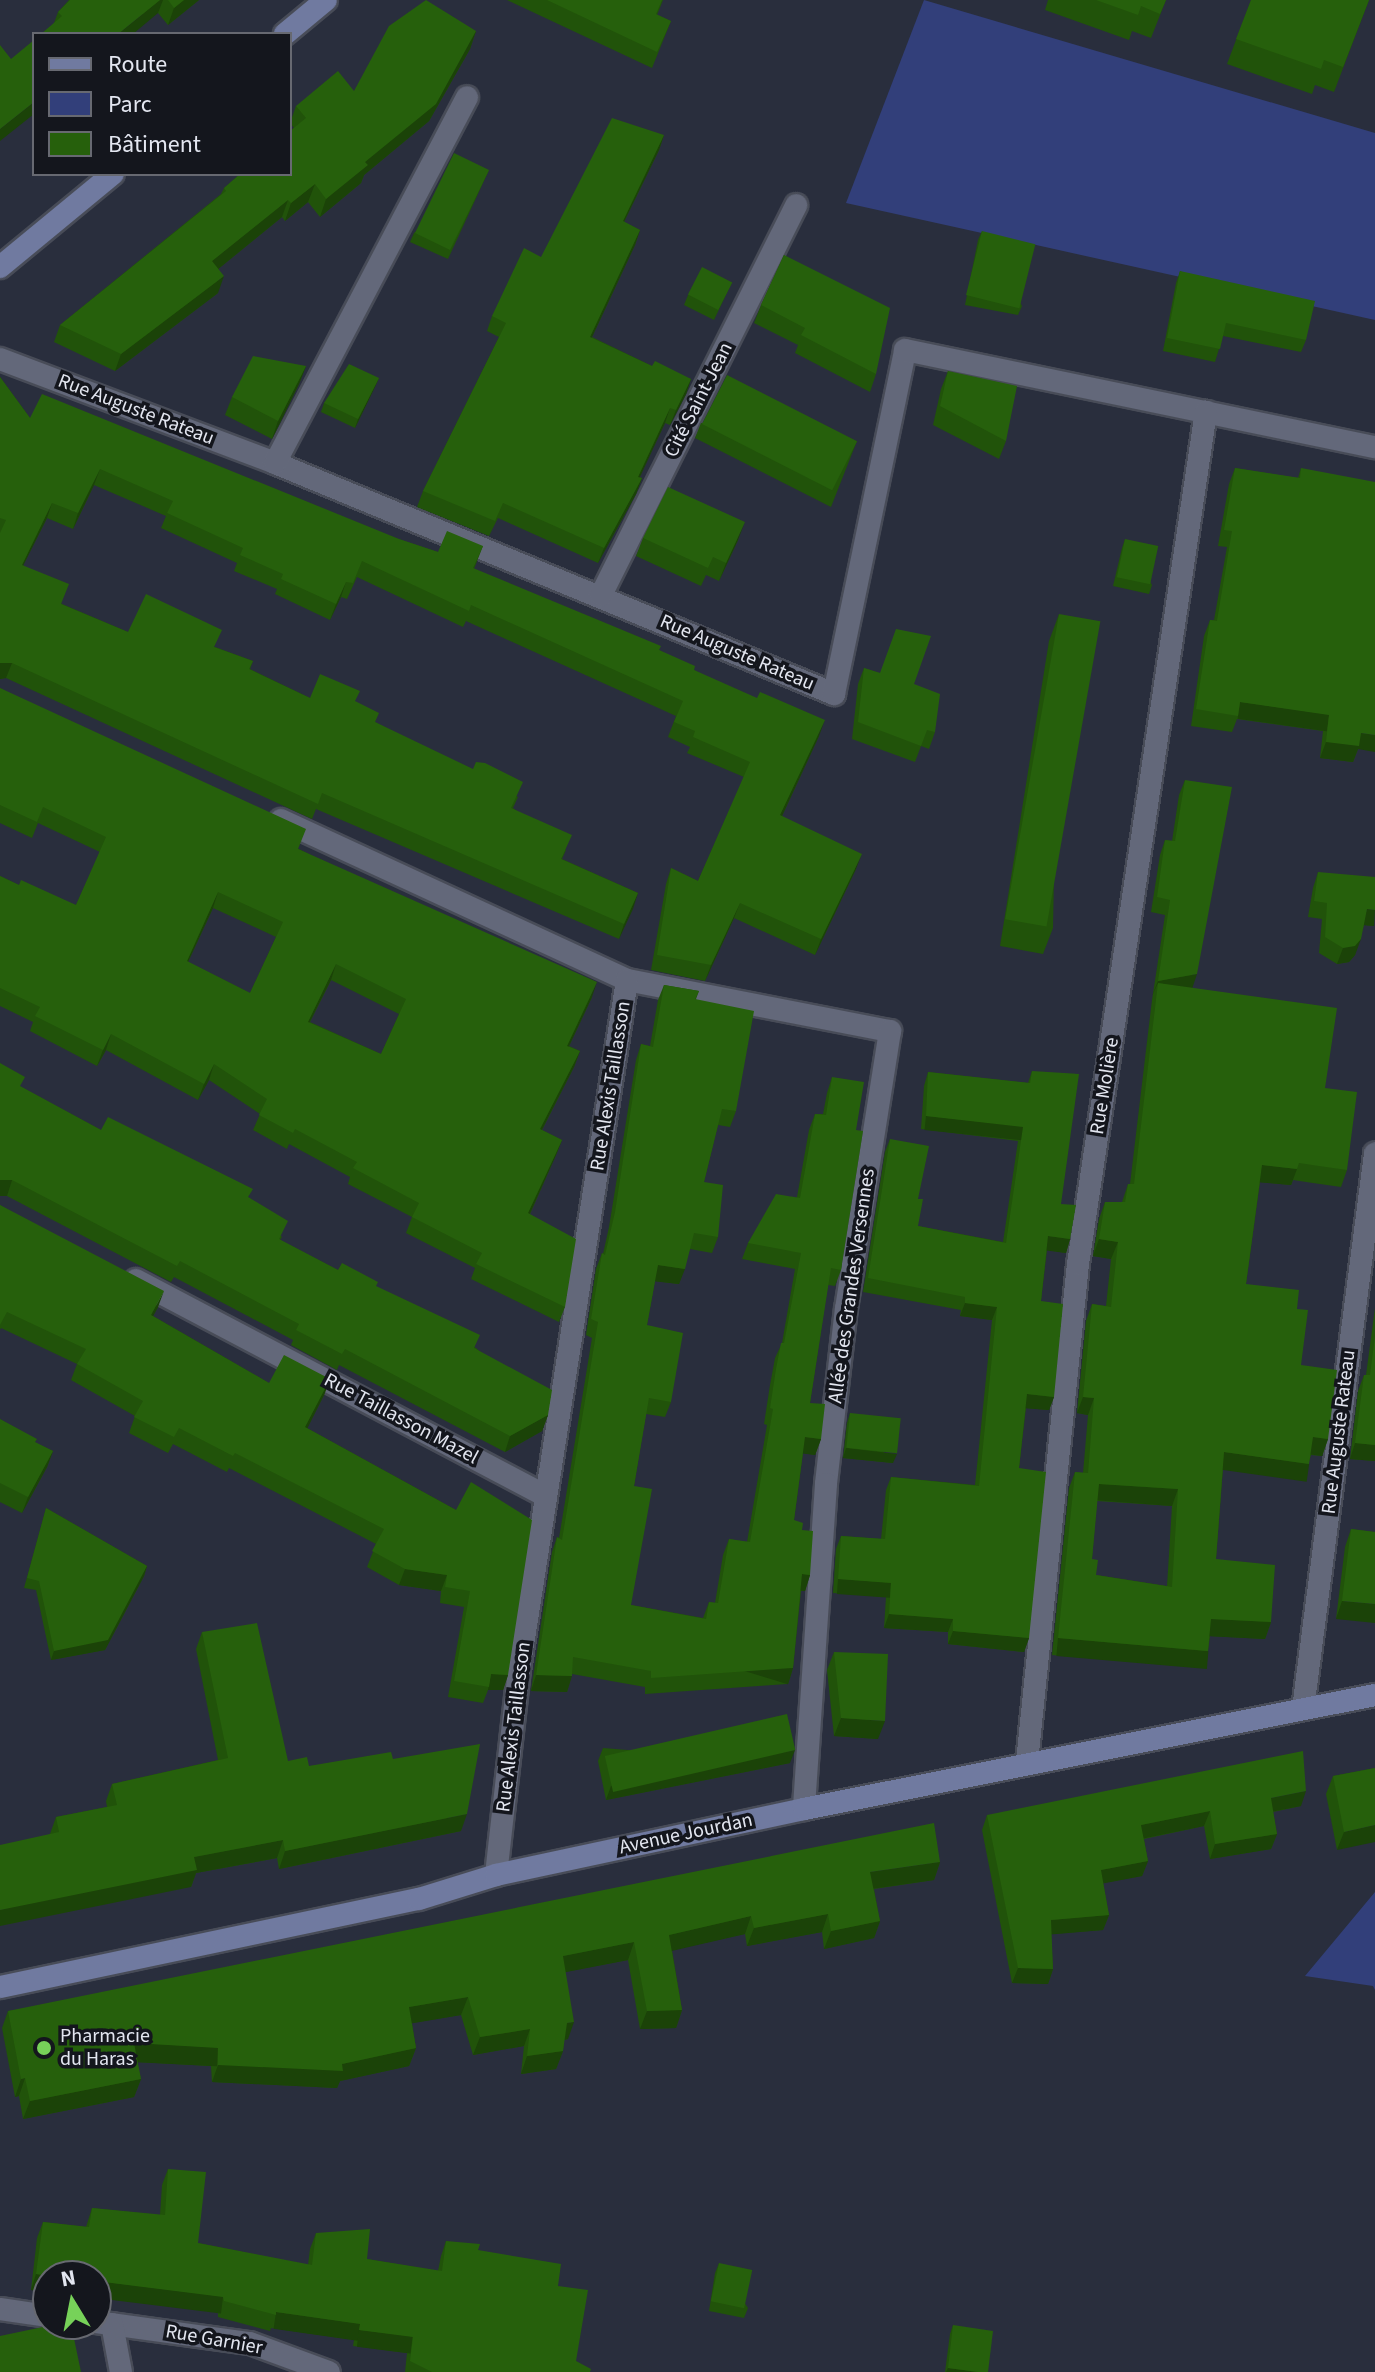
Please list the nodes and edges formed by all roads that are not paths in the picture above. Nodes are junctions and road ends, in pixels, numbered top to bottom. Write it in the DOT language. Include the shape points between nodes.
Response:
graph roads {
  1 [pos="326,0"];
  2 [pos="287,32"];
  3 [pos="467,97"];
  4 [pos="111,176"];
  5 [pos="796,205"];
  6 [pos="0,267"];
  7 [pos="0,359"];
  8 [pos="1206,412"];
  9 [pos="1375,447"];
  10 [pos="275,463"];
  11 [pos="601,595"];
  12 [pos="256,809"];
  13 [pos="627,980"];
  14 [pos="1375,1154"];
  15 [pos="112,1267"];
  16 [pos="546,1496"];
  17 [pos="1375,1695"];
  18 [pos="1303,1709"];
  19 [pos="1027,1762"];
  20 [pos="804,1809"];
  21 [pos="496,1875"];
  22 [pos="0,1987"];
  23 [pos="0,2309"];
  24 [pos="32,2314"];
  25 [pos="112,2324"];
  26 [pos="110,2340"];
  27 [pos="121,2372"];
  28 [pos="329,2372"];
  1 -- 2 [label="main road"];
  3 -- 10 [label="street"];
  4 -- 6 [label="main road"];
  5 -- 11 [label="street, Cité Saint-Jean"];
  7 -- 10 [label="street, Rue Auguste Rateau"];
  8 -- 9 [label="street, Rue Auguste Rateau"];
  8 -- 11 [label="street, Rue Auguste Rateau" via="905,350 834,694"];
  8 -- 19 [label="street, Rue Molière" via="1078,1264"];
  10 -- 11 [label="street, Rue Auguste Rateau"];
  12 -- 13 [label="street, Rue Alexis Taillasson"];
  13 -- 16 [label="street, Rue Alexis Taillasson"];
  13 -- 20 [label="street, Allée des Grandes Versennes" via="890,1031 846,1308 827,1469"];
  14 -- 18 [label="street, Rue Auguste Rateau"];
  15 -- 16 [label="street, Rue Taillasson Mazel"];
  16 -- 21 [label="street, Rue Alexis Taillasson" via="519,1670"];
  17 -- 18 [label="main road, Avenue Jourdan"];
  18 -- 19 [label="main road, Avenue Jourdan"];
  19 -- 20 [label="main road, Avenue Jourdan"];
  20 -- 21 [label="main road, Avenue Jourdan"];
  21 -- 22 [label="main road, Avenue Jourdan" via="408,1902"];
  23 -- 24 [label="street"];
  25 -- 28 [label="street, Rue Garnier" via="250,2343"];
  26 -- 27 [label="street"];
}
